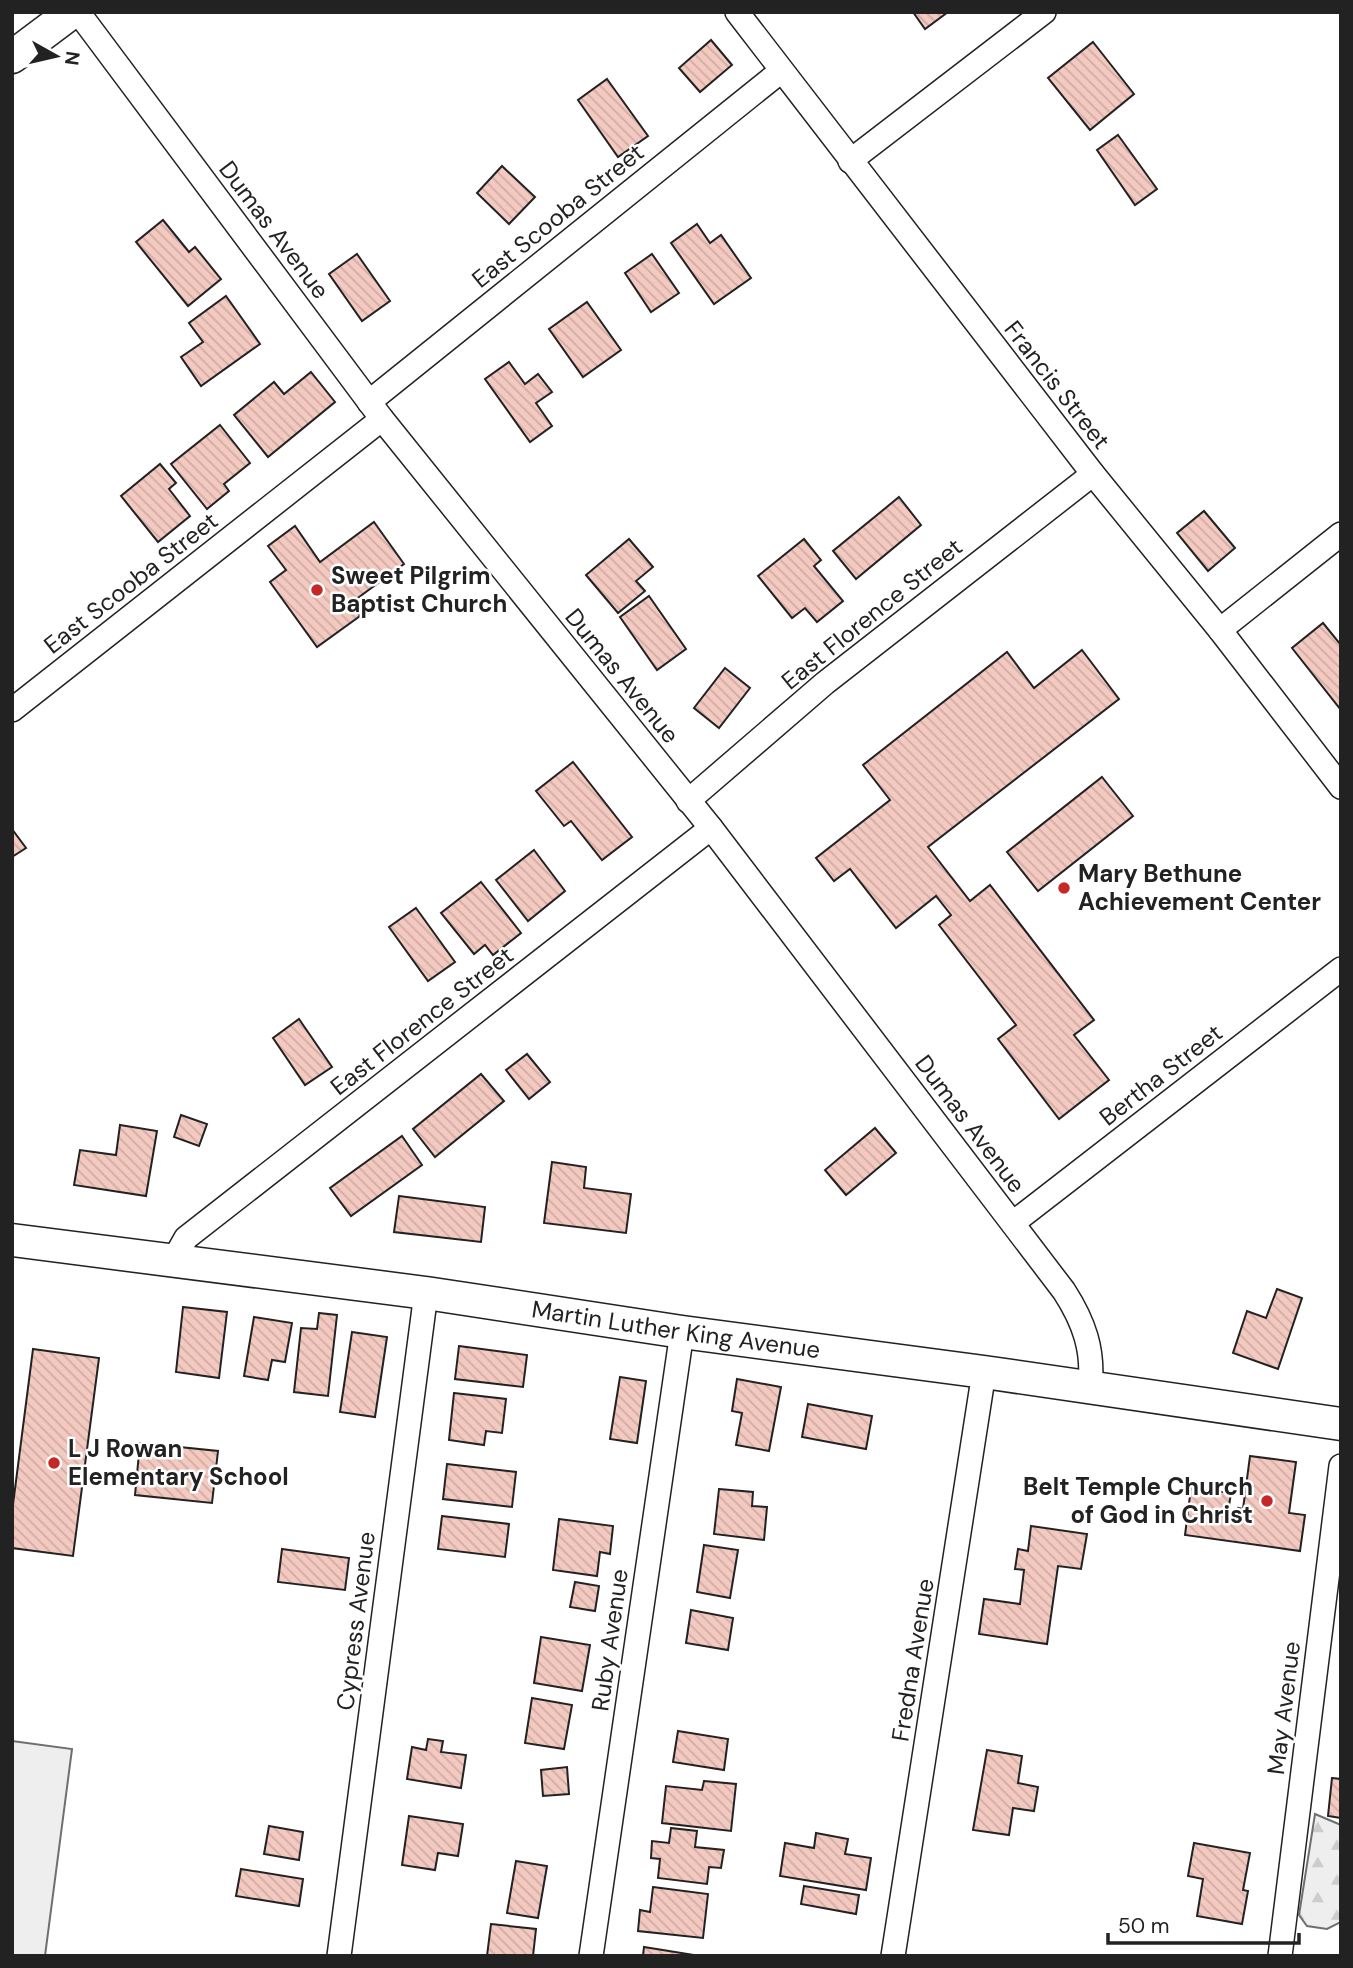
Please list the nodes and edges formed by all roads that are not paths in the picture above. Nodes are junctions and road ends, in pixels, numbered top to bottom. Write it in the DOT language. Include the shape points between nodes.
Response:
graph roads {
  1 [pos="72,12"];
  2 [pos="78,12"];
  3 [pos="737,12"];
  4 [pos="1044,12"];
  5 [pos="12,57"];
  6 [pos="781,71"];
  7 [pos="850,161"];
  8 [pos="375,410"];
  9 [pos="1093,474"];
  10 [pos="1341,534"];
  11 [pos="1220,630"];
  12 [pos="12,709"];
  13 [pos="1341,787"];
  14 [pos="688,801"];
  15 [pos="711,828"];
  16 [pos="1341,969"];
  17 [pos="1013,1223"];
  18 [pos="12,1240"];
  19 [pos="173,1261"];
  20 [pos="426,1293"];
  21 [pos="682,1332"];
  22 [pos="984,1372"];
  23 [pos="1090,1387"];
  24 [pos="1341,1424"];
  25 [pos="1341,1466"];
  26 [pos="339,1956"];
  27 [pos="591,1956"];
  28 [pos="893,1956"];
  29 [pos="1280,1956"];
  1 -- 5 [label="street"];
  2 -- 8 [label="street, Dumas Avenue"];
  3 -- 6 [label="street, Francis Street"];
  4 -- 7 [label="street"];
  6 -- 7 [label="street, Francis Street"];
  6 -- 8 [label="street, East Scooba Street"];
  7 -- 9 [label="street, Francis Street"];
  8 -- 12 [label="street, East Scooba Street"];
  8 -- 14 [label="street, Dumas Avenue"];
  9 -- 11 [label="street, Francis Street"];
  9 -- 14 [label="street, East Florence Street" via="825,683"];
  10 -- 11 [label="street"];
  11 -- 13 [label="street, Francis Street"];
  14 -- 15 [label="street, Dumas Avenue"];
  15 -- 17 [label="street, Dumas Avenue"];
  15 -- 19 [label="street, East Florence Street" via="186,1238"];
  16 -- 17 [label="street, Bertha Street"];
  17 -- 23 [label="street, Dumas Avenue" via="1078,1314 1091,1357"];
  18 -- 19 [label="street, Martin Luther King Avenue"];
  19 -- 20 [label="street, Martin Luther King Avenue"];
  20 -- 21 [label="street, Martin Luther King Avenue"];
  20 -- 26 [label="street, Cypress Avenue"];
  21 -- 22 [label="street, Martin Luther King Avenue"];
  21 -- 27 [label="street, Ruby Avenue"];
  22 -- 23 [label="street, Martin Luther King Avenue"];
  22 -- 28 [label="street, Fredna Avenue"];
  23 -- 24 [label="street, Martin Luther King Avenue"];
  25 -- 29 [label="street, May Avenue"];
}
